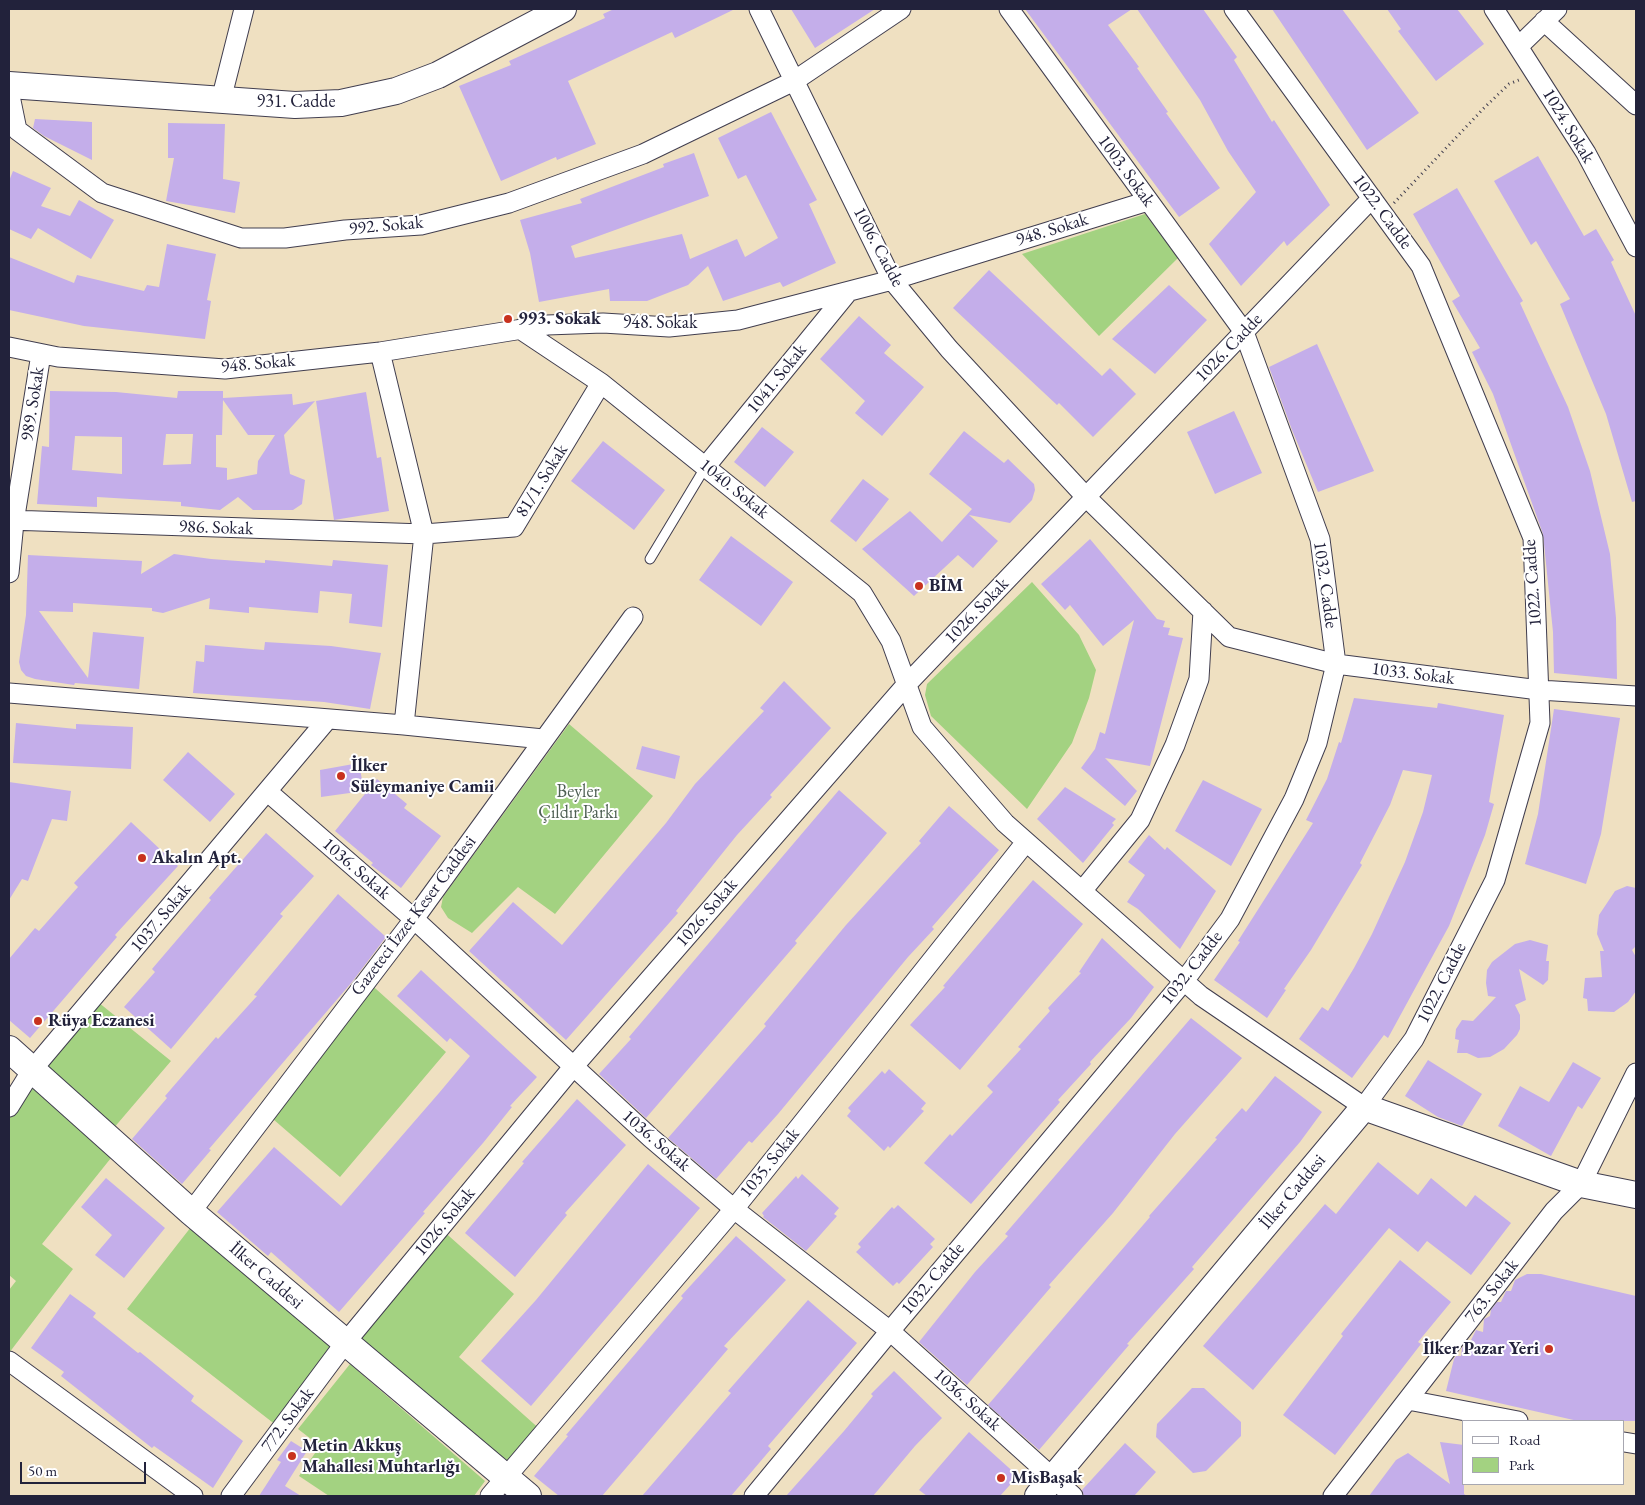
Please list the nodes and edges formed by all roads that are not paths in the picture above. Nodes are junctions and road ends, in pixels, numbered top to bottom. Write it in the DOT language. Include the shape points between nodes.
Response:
graph roads {
  1 [pos="244,9"];
  2 [pos="563,9"];
  3 [pos="758,9"];
  4 [pos="901,9"];
  5 [pos="1009,9"];
  6 [pos="1234,9"];
  7 [pos="1494,9"];
  8 [pos="1550,15"];
  9 [pos="1519,46"];
  10 [pos="794,81"];
  11 [pos="9,85"];
  12 [pos="9,91"];
  13 [pos="221,100"];
  14 [pos="1636,105"];
  15 [pos="1372,198"];
  16 [pos="1148,200"];
  17 [pos="1636,247"];
  18 [pos="892,280"];
  19 [pos="848,292"];
  20 [pos="520,329"];
  21 [pos="1244,332"];
  22 [pos="9,347"];
  23 [pos="380,352"];
  24 [pos="41,354"];
  25 [pos="601,383"];
  26 [pos="706,466"];
  27 [pos="1086,497"];
  28 [pos="11,521"];
  29 [pos="424,534"];
  30 [pos="650,560"];
  31 [pos="9,573"];
  32 [pos="1203,611"];
  33 [pos="633,617"];
  34 [pos="1336,664"];
  35 [pos="907,684"];
  36 [pos="1539,690"];
  37 [pos="9,693"];
  38 [pos="1636,696"];
  39 [pos="327,720"];
  40 [pos="404,725"];
  41 [pos="543,739"];
  42 [pos="268,792"];
  43 [pos="1026,842"];
  44 [pos="1082,891"];
  45 [pos="414,919"];
  46 [pos="1184,981"];
  47 [pos="9,1049"];
  48 [pos="573,1067"];
  49 [pos="32,1070"];
  50 [pos="1636,1072"];
  51 [pos="9,1107"];
  52 [pos="1364,1107"];
  53 [pos="1581,1184"];
  54 [pos="1636,1195"];
  55 [pos="734,1209"];
  56 [pos="191,1212"];
  57 [pos="890,1331"];
  58 [pos="345,1343"];
  59 [pos="9,1361"];
  60 [pos="1408,1400"];
  61 [pos="1513,1420"];
  62 [pos="498,1486"];
  63 [pos="1046,1487"];
  64 [pos="193,1496"];
  65 [pos="231,1496"];
  66 [pos="528,1496"];
  67 [pos="754,1496"];
  68 [pos="1073,1496"];
  69 [pos="1333,1496"];
  1 -- 13 [label="street"];
  2 -- 13 [label="main road, 931. Cadde" via="438,76 396,91 332,104"];
  3 -- 10 [label="street, 1006. Cadde"];
  4 -- 10 [label="street, 992. Sokak"];
  5 -- 16 [label="street, 1003. Sokak"];
  6 -- 15 [label="street, 1022. Cadde"];
  7 -- 9 [label="street, 1024. Sokak"];
  8 -- 9 [label="street"];
  8 -- 14 [label="street"];
  9 -- 17 [label="street, 1024. Sokak" via="1586,153"];
  10 -- 12 [label="street, 992. Sokak" via="643,154 509,203 421,224 285,238 241,238 102,193 17,130"];
  10 -- 18 [label="street, 1006. Cadde"];
  11 -- 13 [label="main road, 931. Cadde"];
  15 -- 21 [label="street, 1026. Cadde"];
  15 -- 36 [label="street, 1022. Cadde" via="1421,266 1533,538"];
  16 -- 18 [label="street, 948. Sokak"];
  16 -- 21 [label="street, 1003. Sokak"];
  18 -- 19 [label="street, 948. Sokak"];
  18 -- 27 [label="street, 1006. Cadde" via="949,349"];
  19 -- 20 [label="street, 948. Sokak" via="738,320 669,327 603,323"];
  19 -- 26 [label="street, 1041. Sokak"];
  20 -- 23 [label="street, 948. Sokak"];
  20 -- 25 [label="street, 1040. Sokak"];
  21 -- 27 [label="street, 1026. Cadde"];
  21 -- 34 [label="street, 1032. Cadde" via="1320,539"];
  22 -- 24 [label="street, 948. Sokak"];
  23 -- 24 [label="street, 948. Sokak" via="225,368"];
  23 -- 29 [label="street"];
  24 -- 28 [label="street, 989. Sokak"];
  25 -- 26 [label="street, 1040. Sokak"];
  25 -- 29 [label="street, 81/1. Sokak" via="514,528"];
  26 -- 30 [label="lane"];
  26 -- 35 [label="street, 1040. Sokak" via="862,593 891,641"];
  27 -- 32 [label="street, 1033. Sokak"];
  27 -- 35 [label="street, 1026. Sokak"];
  28 -- 29 [label="street, 986. Sokak"];
  28 -- 31 [label="street, 989. Sokak"];
  29 -- 40 [label="street"];
  32 -- 34 [label="street, 1033. Sokak" via="1229,637"];
  32 -- 44 [label="street" via="1200,679 1175,745 1140,820"];
  33 -- 41 [label="street, Gazeteci İzzet Keser Caddesi"];
  34 -- 36 [label="street, 1033. Sokak"];
  34 -- 46 [label="street, 1032. Cadde" via="1317,743 1294,799 1230,920"];
  35 -- 43 [label="street, 1040. Sokak" via="922,727 1005,823"];
  35 -- 48 [label="street, 1026. Sokak"];
  36 -- 38 [label="street, 1033. Sokak"];
  36 -- 52 [label="street, 1022. Cadde" via="1540,723 1495,880 1414,1039"];
  37 -- 39 [label="street"];
  39 -- 40 [label="street"];
  39 -- 42 [label="street, 1037. Sokak"];
  40 -- 41 [label="street"];
  41 -- 45 [label="street, Gazeteci İzzet Keser Caddesi"];
  42 -- 45 [label="street, 1036. Sokak"];
  42 -- 49 [label="street, 1037. Sokak"];
  43 -- 44 [label="street, 1040. Sokak"];
  43 -- 55 [label="street, 1035. Sokak"];
  44 -- 46 [label="street, 1040. Sokak"];
  45 -- 48 [label="street, 1036. Sokak"];
  45 -- 56 [label="street, Gazeteci İzzet Keser Caddesi"];
  46 -- 52 [label="street, 1040. Sokak" via="1201,996"];
  46 -- 57 [label="street, 1032. Cadde"];
  47 -- 49 [label="main road, İlker Caddesi"];
  48 -- 55 [label="street, 1036. Sokak"];
  48 -- 58 [label="street, 1026. Sokak"];
  49 -- 51 [label="street, 1037. Sokak"];
  49 -- 56 [label="main road, İlker Caddesi"];
  50 -- 53 [label="street"];
  52 -- 53 [label="main road"];
  52 -- 63 [label="main road, İlker Caddesi"];
  53 -- 54 [label="main road"];
  53 -- 60 [label="street, 763. Sokak" via="1554,1211"];
  55 -- 57 [label="street, 1036. Sokak"];
  55 -- 62 [label="street, 1035. Sokak"];
  56 -- 58 [label="main road, İlker Caddesi"];
  57 -- 63 [label="street, 1036. Sokak"];
  57 -- 67 [label="street, 1032. Cadde"];
  58 -- 62 [label="main road, İlker Caddesi"];
  58 -- 65 [label="street, 772. Sokak"];
  59 -- 64 [label="street"];
  60 -- 61 [label="street"];
  60 -- 69 [label="street, 763. Sokak"];
  62 -- 66 [label="main road, İlker Caddesi"];
  63 -- 68 [label="street, 1036. Sokak"];
}
